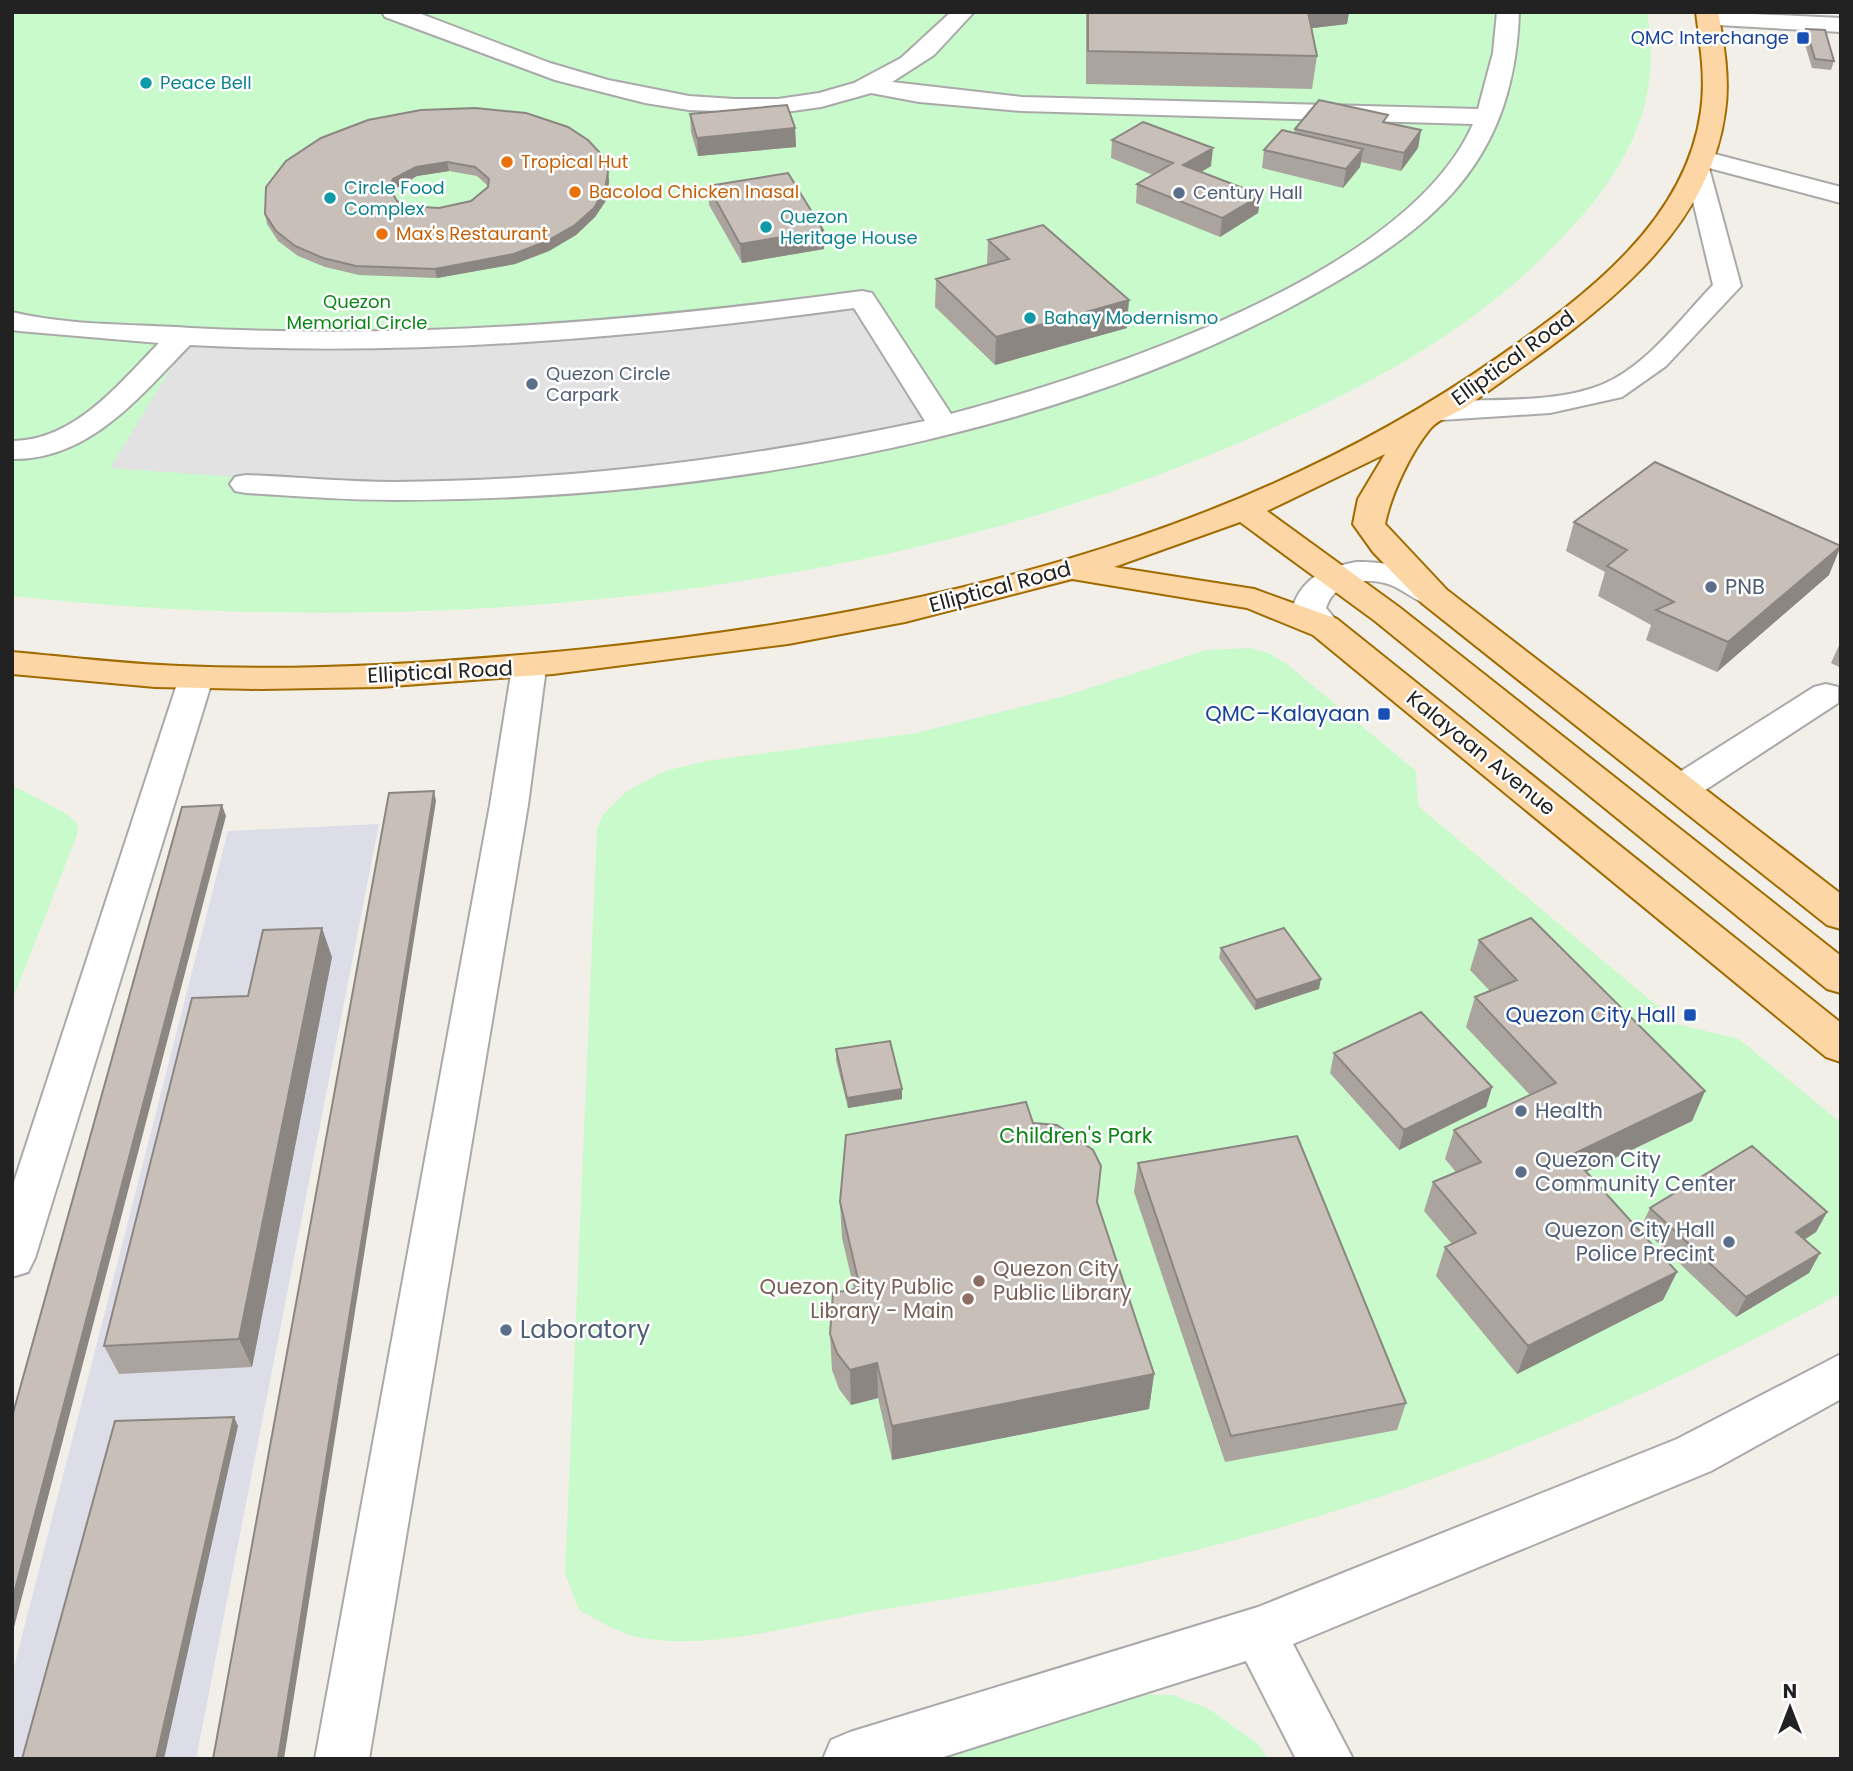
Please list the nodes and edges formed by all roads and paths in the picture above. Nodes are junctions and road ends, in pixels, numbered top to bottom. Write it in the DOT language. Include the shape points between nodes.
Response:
graph roads {
  1 [pos="393,12"];
  2 [pos="963,12"];
  3 [pos="1508,12"];
  4 [pos="1708,16"];
  5 [pos="1841,25"];
  6 [pos="868,85"];
  7 [pos="1488,117"];
  8 [pos="1701,165"];
  9 [pos="1837,193"];
  10 [pos="12,320"];
  11 [pos="180,338"];
  12 [pos="1429,418"];
  13 [pos="943,425"];
  14 [pos="12,450"];
  15 [pos="246,484"];
  16 [pos="1246,510"];
  17 [pos="1069,570"];
  18 [pos="1335,578"];
  19 [pos="1435,597"];
  20 [pos="1371,603"];
  21 [pos="1325,627"];
  22 [pos="12,663"];
  23 [pos="529,668"];
  24 [pos="196,678"];
  25 [pos="1826,695"];
  26 [pos="1680,789"];
  27 [pos="1841,915"];
  28 [pos="1841,978"];
  29 [pos="1841,1046"];
  30 [pos="12,1258"];
  31 [pos="1841,1375"];
  32 [pos="1258,1632"];
  33 [pos="342,1759"];
  34 [pos="850,1759"];
  35 [pos="1326,1759"];
  1 -- 6 [label="street" via="561,74 668,100 770,105 823,99"];
  2 -- 6 [label="street" via="916,57"];
  3 -- 7 [label="street" via="1505,57"];
  4 -- 5 [label="street"];
  4 -- 8 [label="main road, Elliptical Road" via="1714,40 1717,106"];
  6 -- 7 [label="street" via="919,95 1022,104"];
  7 -- 13 [label="street" via="1460,170 1436,197 1373,249 1305,289 1172,354"];
  8 -- 9 [label="street"];
  8 -- 12 [label="main road, Elliptical Road" via="1681,203 1616,277 1527,353"];
  8 -- 12 [label="street" via="1727,286 1657,359 1614,390"];
  10 -- 11 [label="street"];
  11 -- 13 [label="street" via="301,342 519,338 862,299"];
  11 -- 14 [label="street" via="116,402 62,442 44,449"];
  12 -- 16 [label="main road, Elliptical Road" via="1344,467"];
  12 -- 19 [label="main road" via="1374,499 1369,524"];
  13 -- 15 [label="street" via="789,456 519,486 392,491"];
  16 -- 17 [label="main road, Elliptical Road"];
  16 -- 18 [label="main road"];
  17 -- 21 [label="main road, Kalayaan Avenue" via="1254,599"];
  17 -- 23 [label="main road, Elliptical Road" via="976,596 773,637"];
  18 -- 19 [label="street" via="1361,571 1380,572"];
  18 -- 20 [label="main road"];
  18 -- 21 [label="street" via="1311,595 1309,609"];
  19 -- 26 [label="main road"];
  20 -- 21 [label="main road" via="1329,600 1320,611"];
  20 -- 28 [label="main road"];
  21 -- 29 [label="main road, Kalayaan Avenue"];
  22 -- 24 [label="main road, Elliptical Road"];
  23 -- 24 [label="main road, Elliptical Road" via="422,675"];
  23 -- 33 [label="street"];
  24 -- 30 [label="street"];
  25 -- 26 [label="street"];
  26 -- 27 [label="main road"];
  31 -- 32 [label="street" via="1693,1455"];
  32 -- 34 [label="street"];
  32 -- 35 [label="street"];
}
